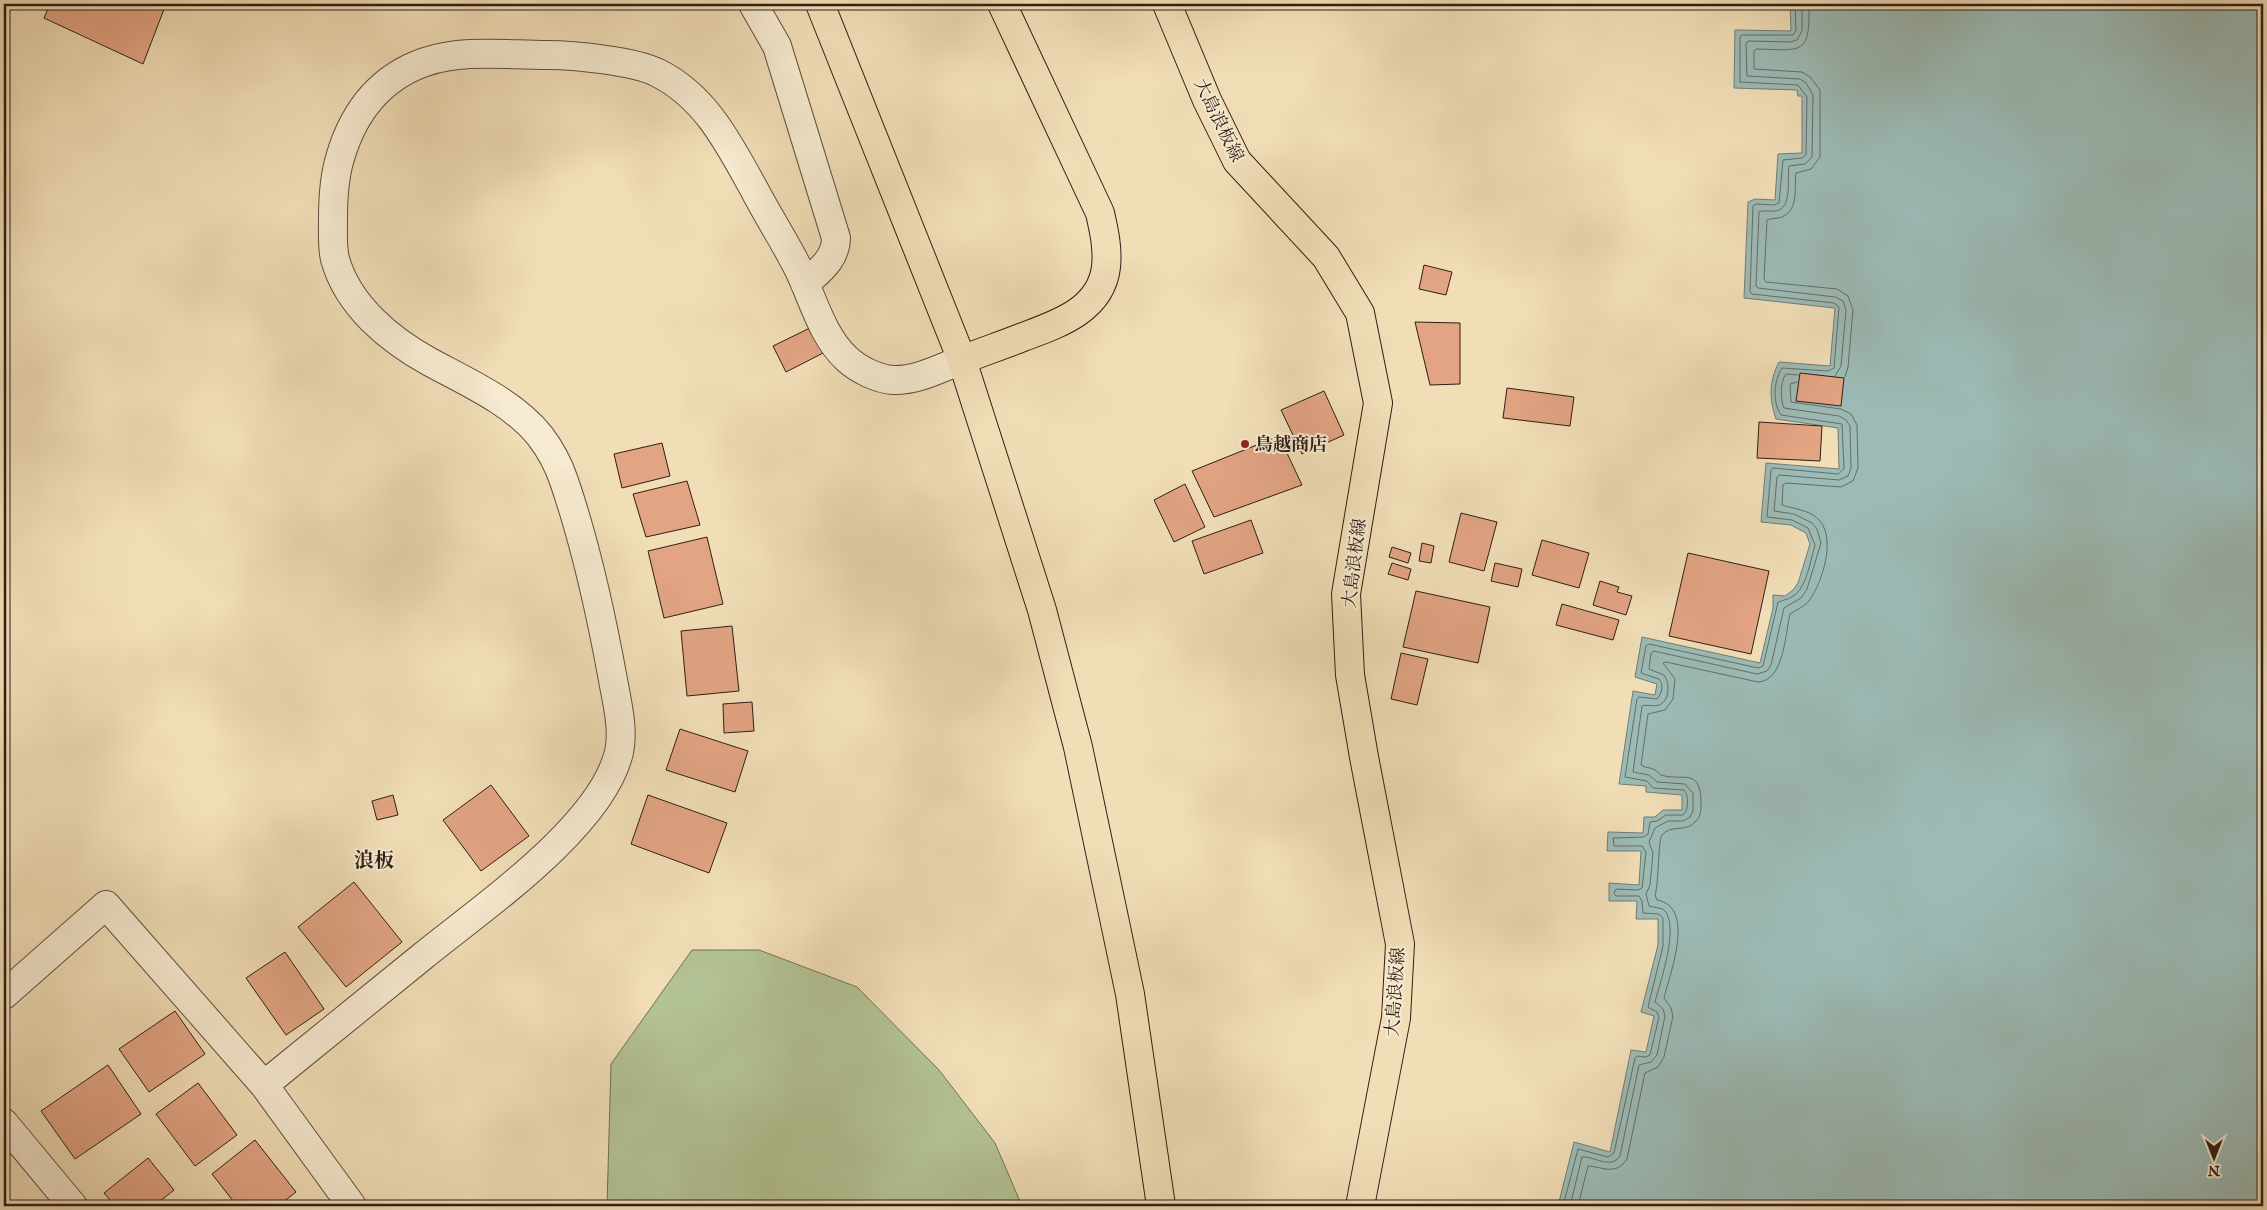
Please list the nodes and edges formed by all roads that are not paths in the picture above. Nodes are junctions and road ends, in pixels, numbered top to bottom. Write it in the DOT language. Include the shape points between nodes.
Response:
graph roads {
  1 [pos="753,4"];
  2 [pos="820,4"];
  3 [pos="1002,4"];
  4 [pos="1167,4"];
  5 [pos="805,284"];
  6 [pos="962,360"];
  7 [pos="4,994"];
  8 [pos="264,1085"];
  9 [pos="4,1123"];
  10 [pos="73,1206"];
  11 [pos="352,1206"];
  12 [pos="1161,1206"];
  13 [pos="1360,1206"];
  1 -- 5 [label="street" via="777,46 836,238 836,247 826,265"];
  2 -- 6 [label="main road"];
  3 -- 6 [label="main road" via="1100,213 1106,242 1106,268 1099,290 1085,307 1066,321"];
  4 -- 13 [label="main road, 大島浪板線" via="1207,100 1237,161 1326,257 1360,313 1378,403 1346,594 1350,675 1400,944 1396,1018"];
  5 -- 6 [label="street" via="822,323 836,345 847,359 865,371 890,380 914,378"];
  5 -- 8 [label="street" via="735,151 693,97 654,70 563,56 462,54 428,61 396,74 355,119 334,179 334,256 345,282 365,312 386,333 491,396 542,437 563,478 586,559 616,694 621,747 601,794 582,819 520,877"];
  6 -- 12 [label="main road" via="1042,610 1078,747 1130,994"];
  7 -- 8 [label="street" via="106,905"];
  8 -- 11 [label="street"];
  9 -- 10 [label="street"];
}
